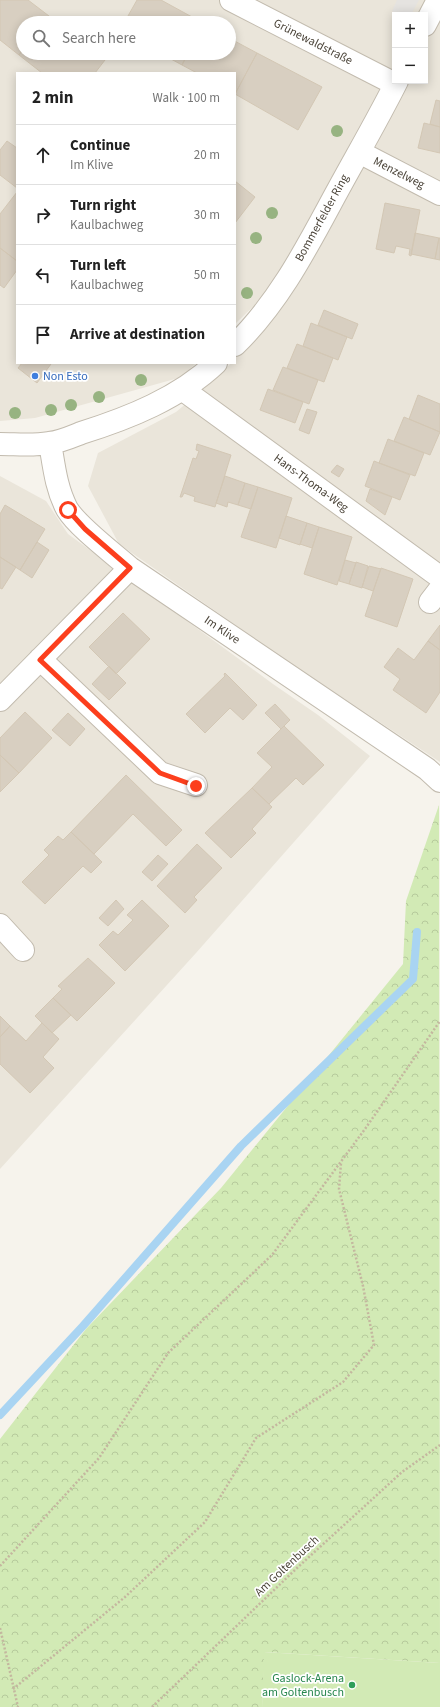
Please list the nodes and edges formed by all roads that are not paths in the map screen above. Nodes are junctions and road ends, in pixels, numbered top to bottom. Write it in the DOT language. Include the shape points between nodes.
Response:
graph roads {
  1 [pos="231,0"];
  2 [pos="438,0"];
  3 [pos="428,19"];
  4 [pos="392,81"];
  5 [pos="395,84"];
  6 [pos="359,152"];
  7 [pos="440,194"];
  8 [pos="236,344"];
  9 [pos="215,364"];
  10 [pos="182,389"];
  11 [pos="0,444"];
  12 [pos="50,444"];
  13 [pos="130,568"];
  14 [pos="440,577"];
  15 [pos="40,660"];
  16 [pos="0,700"];
  17 [pos="440,780"];
  18 [pos="196,786"];
  19 [pos="0,925"];
  20 [pos="23,950"];
  1 -- 4 [label="street, Grünewaldstraße"];
  2 -- 3 [label="street"];
  5 -- 6 [label="street, Bommerfelder Ring"];
  6 -- 7 [label="street, Menzelweg"];
  6 -- 8 [label="street, Bommerfelder Ring" via="279,294"];
  9 -- 10 [label="street"];
  10 -- 12 [label="street" via="131,415"];
  10 -- 14 [label="street, Hans-Thoma-Weg"];
  11 -- 12 [label="street"];
  12 -- 13 [label="street, Im Klive" via="57,484 68,510 85,529"];
  13 -- 15 [label="street"];
  13 -- 17 [label="street, Im Klive"];
  15 -- 16 [label="street"];
  15 -- 18 [label="street" via="160,773"];
  19 -- 20 [label="street"];
}
